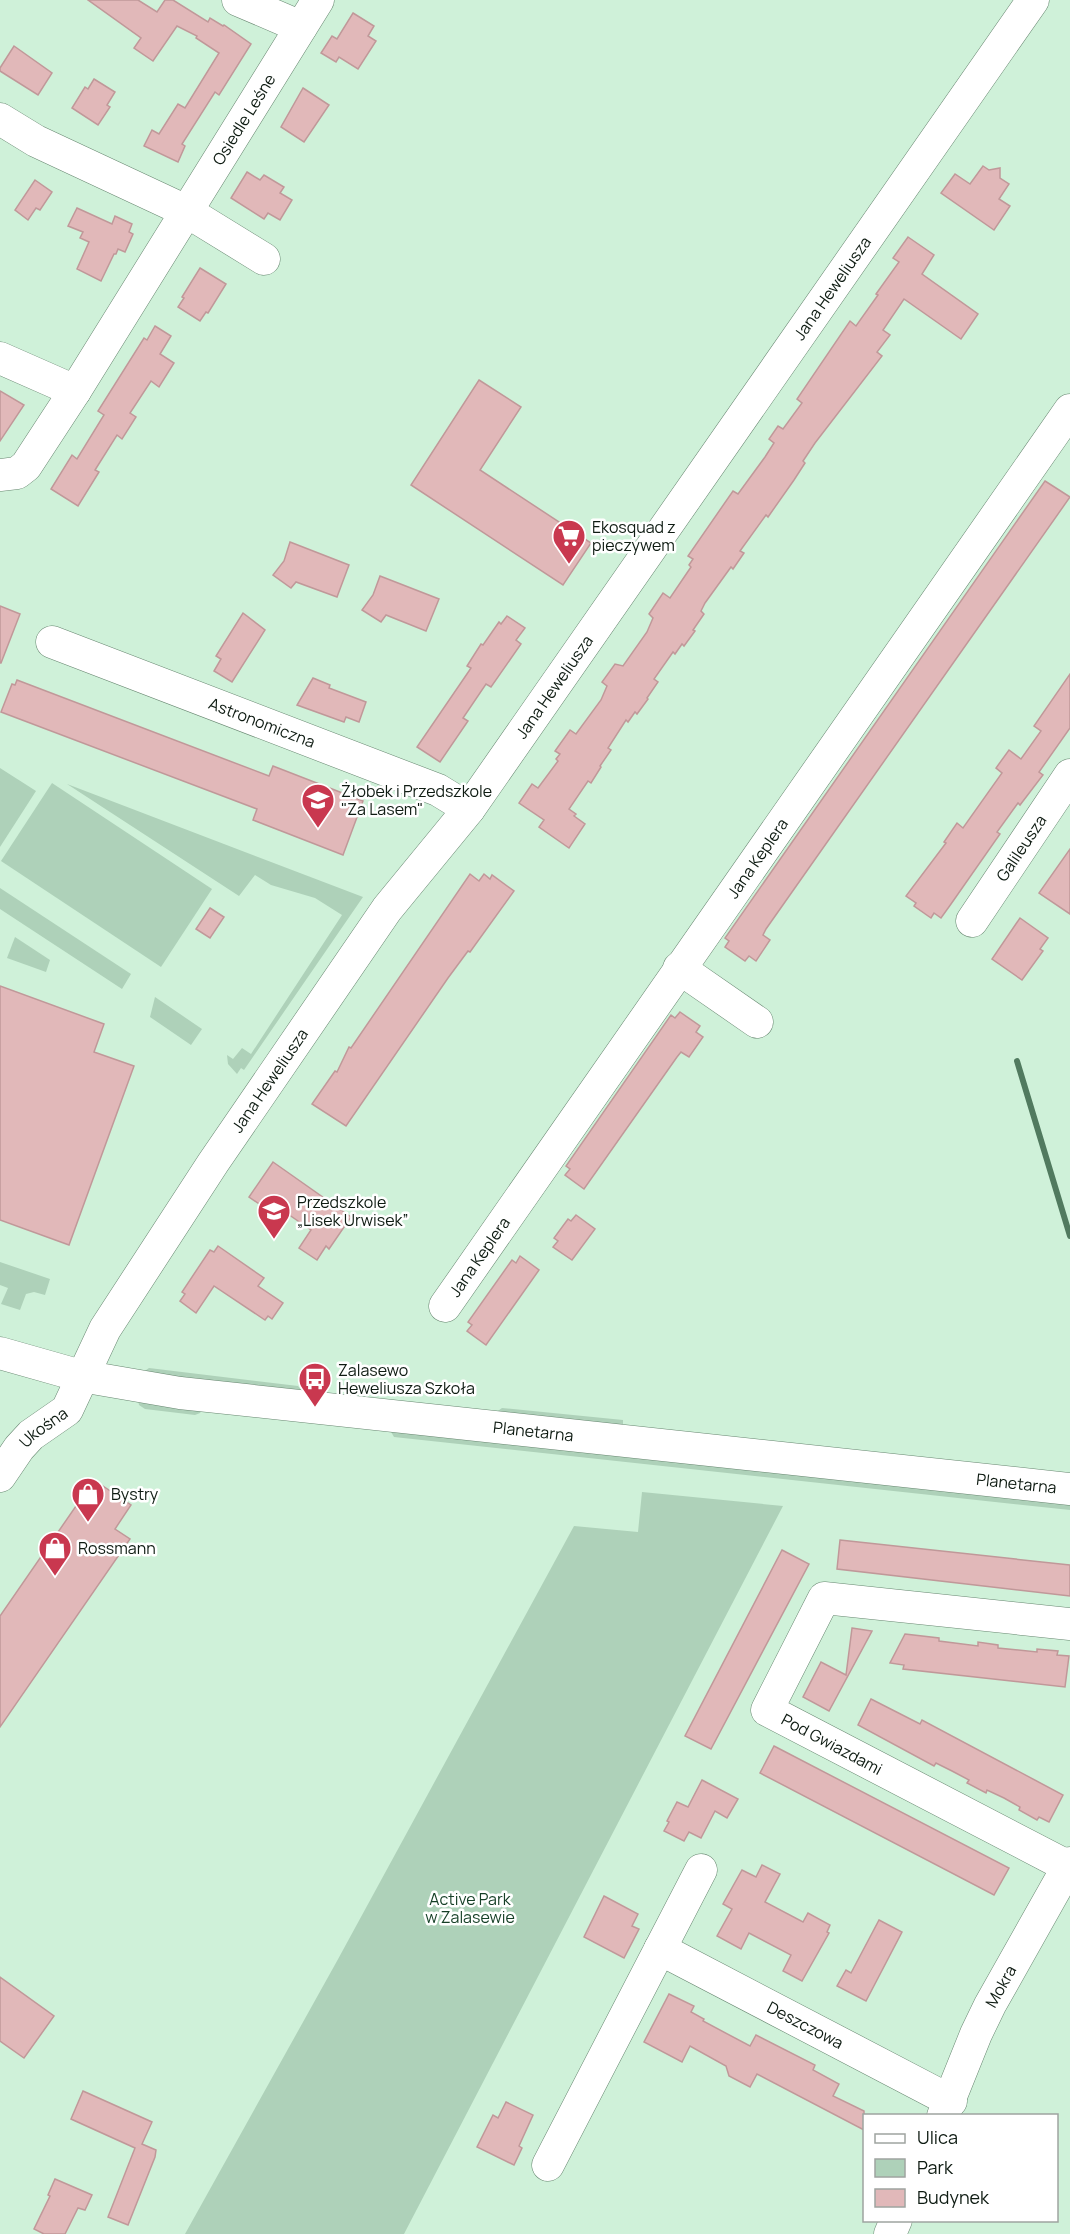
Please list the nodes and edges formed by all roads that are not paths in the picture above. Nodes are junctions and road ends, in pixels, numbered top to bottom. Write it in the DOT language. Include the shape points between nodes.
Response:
graph roads {
  1 [pos="238,0"];
  2 [pos="318,0"];
  3 [pos="1034,0"];
  4 [pos="301,27"];
  5 [pos="0,119"];
  6 [pos="186,211"];
  7 [pos="264,259"];
  8 [pos="0,358"];
  9 [pos="75,391"];
  10 [pos="1070,410"];
  11 [pos="0,475"];
  12 [pos="52,642"];
  13 [pos="1070,775"];
  14 [pos="469,809"];
  15 [pos="972,921"];
  16 [pos="680,968"];
  17 [pos="756,1022"];
  18 [pos="445,1306"];
  19 [pos="0,1353"];
  20 [pos="81,1376"];
  21 [pos="0,1476"];
  22 [pos="1070,1490"];
  23 [pos="1070,1624"];
  24 [pos="1069,1864"];
  25 [pos="701,1870"];
  26 [pos="660,1949"];
  27 [pos="947,2108"];
  28 [pos="548,2165"];
  1 -- 4 [label="street"];
  2 -- 4 [label="street, Osiedle Leśne"];
  3 -- 14 [label="street, Jana Heweliusza"];
  4 -- 6 [label="street, Osiedle Leśne"];
  5 -- 6 [label="street" via="36,141"];
  6 -- 7 [label="street"];
  6 -- 9 [label="street, Osiedle Leśne"];
  8 -- 9 [label="street"];
  9 -- 11 [label="street, Osiedle Leśne" via="26,466 17,473"];
  10 -- 16 [label="street, Jana Keplera"];
  12 -- 14 [label="street, Astronomiczna" via="438,790"];
  13 -- 15 [label="street, Galileusza"];
  14 -- 20 [label="street, Jana Heweliusza" via="387,909 257,1098 131,1286"];
  16 -- 17 [label="street"];
  16 -- 18 [label="street, Jana Keplera"];
  19 -- 20 [label="street, Planetarna"];
  20 -- 21 [label="street, Ukośna" via="67,1410 32,1435"];
  20 -- 22 [label="street, Planetarna" via="180,1393"];
  23 -- 24 [label="street, Pod Gwiazdami" via="824,1598 767,1710"];
  24 -- 27 [label="street, Mokra" via="990,2005"];
  25 -- 26 [label="street"];
  26 -- 27 [label="street, Deszczowa"];
  26 -- 28 [label="street"];
}
